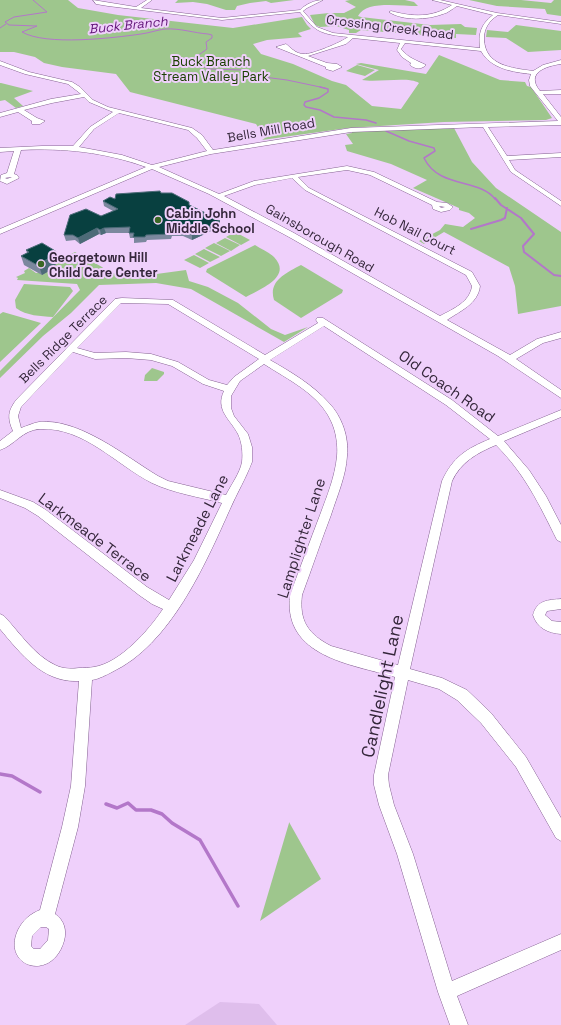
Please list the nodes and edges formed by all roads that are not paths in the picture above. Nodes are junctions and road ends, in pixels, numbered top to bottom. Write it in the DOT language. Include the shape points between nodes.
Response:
graph roads {
  1 [pos="95,0"];
  2 [pos="150,0"];
  3 [pos="321,0"];
  4 [pos="434,0"];
  5 [pos="456,6"];
  6 [pos="136,9"];
  7 [pos="301,11"];
  8 [pos="385,11"];
  9 [pos="497,14"];
  10 [pos="561,23"];
  11 [pos="352,36"];
  12 [pos="402,42"];
  13 [pos="286,48"];
  14 [pos="483,50"];
  15 [pos="304,56"];
  16 [pos="561,62"];
  17 [pos="415,63"];
  18 [pos="0,64"];
  19 [pos="329,66"];
  20 [pos="534,73"];
  21 [pos="561,92"];
  22 [pos="539,93"];
  23 [pos="85,95"];
  24 [pos="18,110"];
  25 [pos="118,111"];
  26 [pos="0,115"];
  27 [pos="35,120"];
  28 [pos="561,122"];
  29 [pos="484,125"];
  30 [pos="75,148"];
  31 [pos="18,149"];
  32 [pos="0,150"];
  33 [pos="211,152"];
  34 [pos="561,155"];
  35 [pos="504,158"];
  36 [pos="152,166"];
  37 [pos="10,175"];
  38 [pos="293,176"];
  39 [pos="219,196"];
  40 [pos="436,204"];
  41 [pos="561,204"];
  42 [pos="0,232"];
  43 [pos="440,320"];
  44 [pos="561,335"];
  45 [pos="71,348"];
  46 [pos="264,359"];
  47 [pos="509,360"];
  48 [pos="229,389"];
  49 [pos="561,395"];
  50 [pos="561,413"];
  51 [pos="18,431"];
  52 [pos="497,440"];
  53 [pos="0,446"];
  54 [pos="0,494"];
  55 [pos="229,500"];
  56 [pos="561,537"];
  57 [pos="561,604"];
  58 [pos="172,606"];
  59 [pos="0,620"];
  60 [pos="561,628"];
  61 [pos="403,672"];
  62 [pos="86,676"];
  63 [pos="561,833"];
  64 [pos="46,918"];
  65 [pos="561,942"];
  66 [pos="447,992"];
  67 [pos="459,1025"];
  1 -- 6 [label="street" via="102,4"];
  2 -- 6 [label="street"];
  3 -- 7 [label="street, Crossing Creek Road" via="305,6"];
  4 -- 5 [label="street"];
  5 -- 8 [label="street" via="430,16"];
  5 -- 9 [label="street"];
  6 -- 7 [label="street" via="226,19"];
  7 -- 11 [label="street, Crossing Creek Road" via="317,29"];
  9 -- 10 [label="street"];
  9 -- 14 [label="street" via="489,19 484,27 481,36"];
  11 -- 12 [label="street, Crossing Creek Road"];
  11 -- 15 [label="street" via="344,43"];
  12 -- 14 [label="street, Crossing Creek Road"];
  12 -- 17 [label="street" via="400,51"];
  13 -- 15 [label="street"];
  14 -- 20 [label="street" via="497,64"];
  15 -- 19 [label="street"];
  16 -- 20 [label="street" via="544,66"];
  18 -- 23 [label="street" via="70,83"];
  20 -- 22 [label="street" via="532,84"];
  21 -- 22 [label="street"];
  22 -- 28 [label="street"];
  23 -- 24 [label="street"];
  23 -- 25 [label="street" via="96,104"];
  24 -- 26 [label="street"];
  24 -- 27 [label="street"];
  25 -- 30 [label="street" via="92,128"];
  25 -- 33 [label="street" via="190,129 199,135"];
  28 -- 29 [label="street, Bells Mill Road"];
  29 -- 33 [label="street, Bells Mill Road" via="350,130"];
  29 -- 35 [label="street"];
  30 -- 31 [label="street, Gainsborough Road"];
  30 -- 36 [label="street, Gainsborough Road"];
  31 -- 32 [label="street, Gainsborough Road"];
  31 -- 37 [label="street"];
  33 -- 36 [label="street, Bells Mill Road"];
  34 -- 35 [label="street"];
  35 -- 41 [label="street" via="513,171"];
  36 -- 39 [label="street, Gainsborough Road"];
  36 -- 42 [label="street, Bells Mill Road"];
  38 -- 39 [label="street" via="243,186"];
  38 -- 40 [label="street" via="339,168 360,170 372,173"];
  38 -- 43 [label="street, Hob Nail Court" via="307,189 469,274 476,286 474,295"];
  39 -- 43 [label="street, Gainsborough Road" via="270,222"];
  43 -- 47 [label="street, Gainsborough Road"];
  44 -- 47 [label="street" via="532,343"];
  45 -- 46 [label="street, Bells Ridge Terrace" via="118,301 165,301 173,303"];
  45 -- 48 [label="street" via="95,356 151,357 175,364 206,382"];
  45 -- 51 [label="street, Bells Ridge Terrace" via="15,407 13,422"];
  46 -- 48 [label="street" via="237,379"];
  46 -- 52 [label="street, Old Coach Road" via="322,322 446,400"];
  46 -- 61 [label="street, Lamplighter Lane" via="323,400 337,422 342,442 343,459 338,478 296,595 294,604 297,622 306,636 319,647"];
  47 -- 49 [label="street, Gainsborough Road"];
  48 -- 55 [label="street, Larkmeade Lane" via="226,408 244,434 248,455"];
  50 -- 52 [label="street, Candlelight Lane"];
  51 -- 53 [label="street"];
  51 -- 55 [label="street" via="42,425 72,430 94,440 165,484"];
  52 -- 56 [label="street, Old Coach Road" via="519,463 531,481 548,508"];
  52 -- 61 [label="street, Candlelight Lane" via="461,459 447,481"];
  54 -- 58 [label="street, Larkmeade Terrace" via="42,513 143,591 156,600"];
  55 -- 58 [label="street, Larkmeade Lane" via="201,559"];
  57 -- 60 [label="street" via="544,606 539,617 547,626"];
  58 -- 62 [label="street, Larkmeade Lane" via="130,656 112,668"];
  59 -- 62 [label="street, Larkmeade Lane" via="49,669"];
  61 -- 63 [label="street, Lamplighter Lane" via="442,684 462,695 486,718 527,771"];
  61 -- 66 [label="street, Candlelight Lane" via="381,786 405,852"];
  62 -- 64 [label="street" via="78,786"];
  65 -- 66 [label="street"];
  66 -- 67 [label="street, Candlelight Lane"];
}
